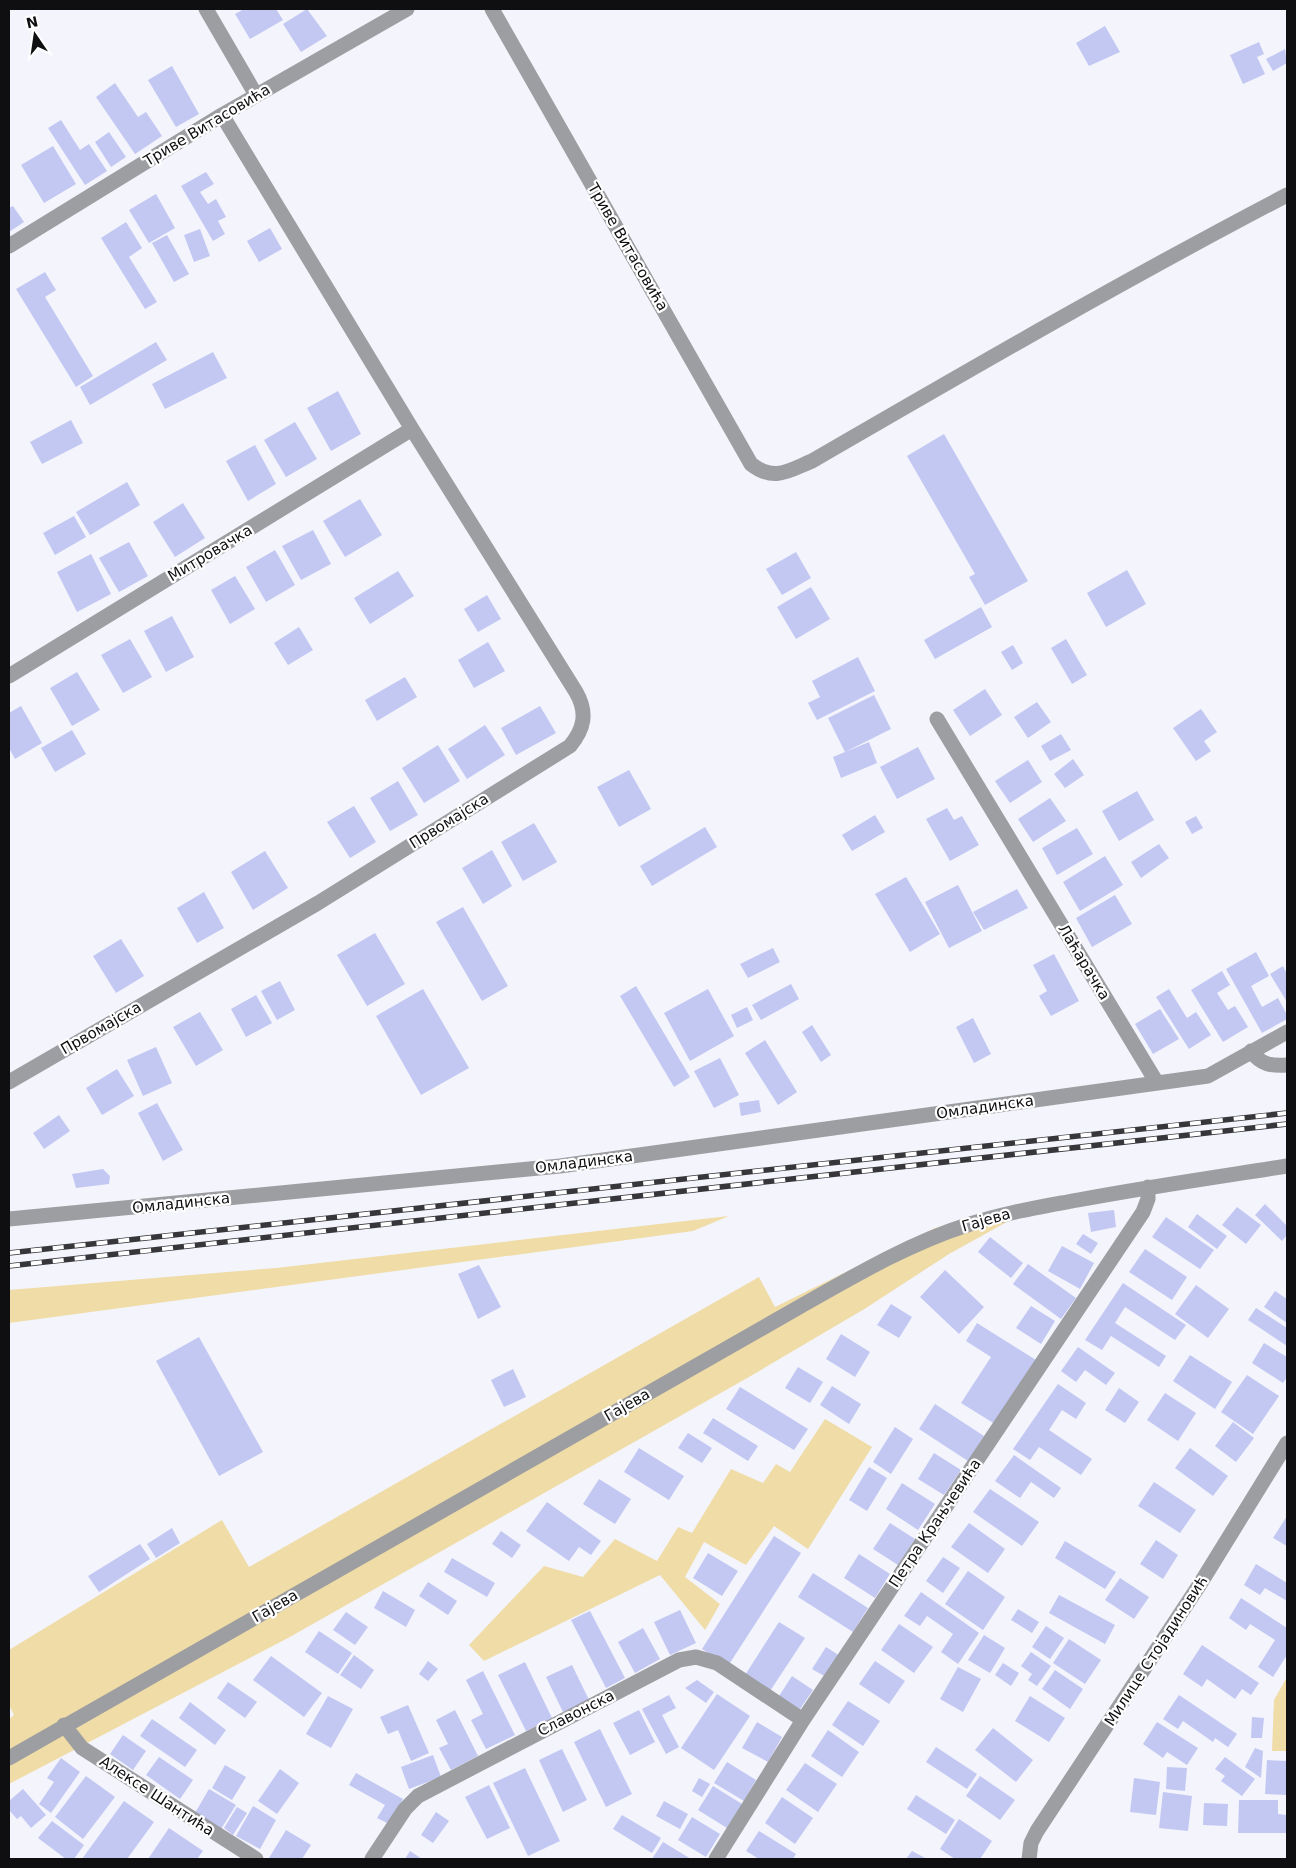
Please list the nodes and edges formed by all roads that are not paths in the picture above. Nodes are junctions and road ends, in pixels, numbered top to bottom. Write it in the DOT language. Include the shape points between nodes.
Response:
graph roads {
  1 [pos="206,9"];
  2 [pos="407,9"];
  3 [pos="492,9"];
  4 [pos="256,95"];
  5 [pos="222,115"];
  6 [pos="1287,195"];
  7 [pos="9,246"];
  8 [pos="412,429"];
  9 [pos="9,676"];
  10 [pos="937,719"];
  11 [pos="1287,1032"];
  12 [pos="1250,1051"];
  13 [pos="1287,1065"];
  14 [pos="9,1082"];
  15 [pos="1157,1083"];
  16 [pos="1287,1166"];
  17 [pos="1148,1187"];
  18 [pos="9,1219"];
  19 [pos="1285,1450"];
  20 [pos="803,1720"];
  21 [pos="64,1725"];
  22 [pos="9,1758"];
  23 [pos="256,1859"];
  24 [pos="372,1859"];
  25 [pos="716,1859"];
  26 [pos="1029,1859"];
  1 -- 4 [label="street"];
  2 -- 4 [label="street, Триве Витасовића"];
  3 -- 6 [label="street, Триве Витасовића" via="751,464 762,473 786,472 812,461 1020,340"];
  4 -- 5 [label="street, Триве Витасовића"];
  5 -- 7 [label="street, Триве Витасовића"];
  5 -- 8 [label="street, Првомајска"];
  8 -- 9 [label="street, Митровачка"];
  8 -- 14 [label="street, Првомајска" via="581,700 584,722 577,738 570,746 326,898"];
  10 -- 15 [label="street, Лаћарачка"];
  11 -- 12 [label="street"];
  12 -- 13 [label="street" via="1266,1065"];
  12 -- 15 [label="street" via="1208,1076"];
  15 -- 18 [label="street, Омладинска" via="560,1166"];
  16 -- 17 [label="street, Гајева"];
  17 -- 20 [label="street, Петра Крањчевића" via="1143,1212"];
  17 -- 21 [label="street, Гајева" via="1012,1212 966,1225 873,1266"];
  19 -- 26 [label="street, Милице Стојадиновић" via="1037,1831"];
  20 -- 24 [label="street, Славонска" via="717,1663 696,1657 679,1660 418,1796"];
  20 -- 25 [label="street, Петра Крањчевића"];
  21 -- 22 [label="street, Гајева"];
  21 -- 23 [label="street, Алексе Шантића" via="82,1748"];
}
